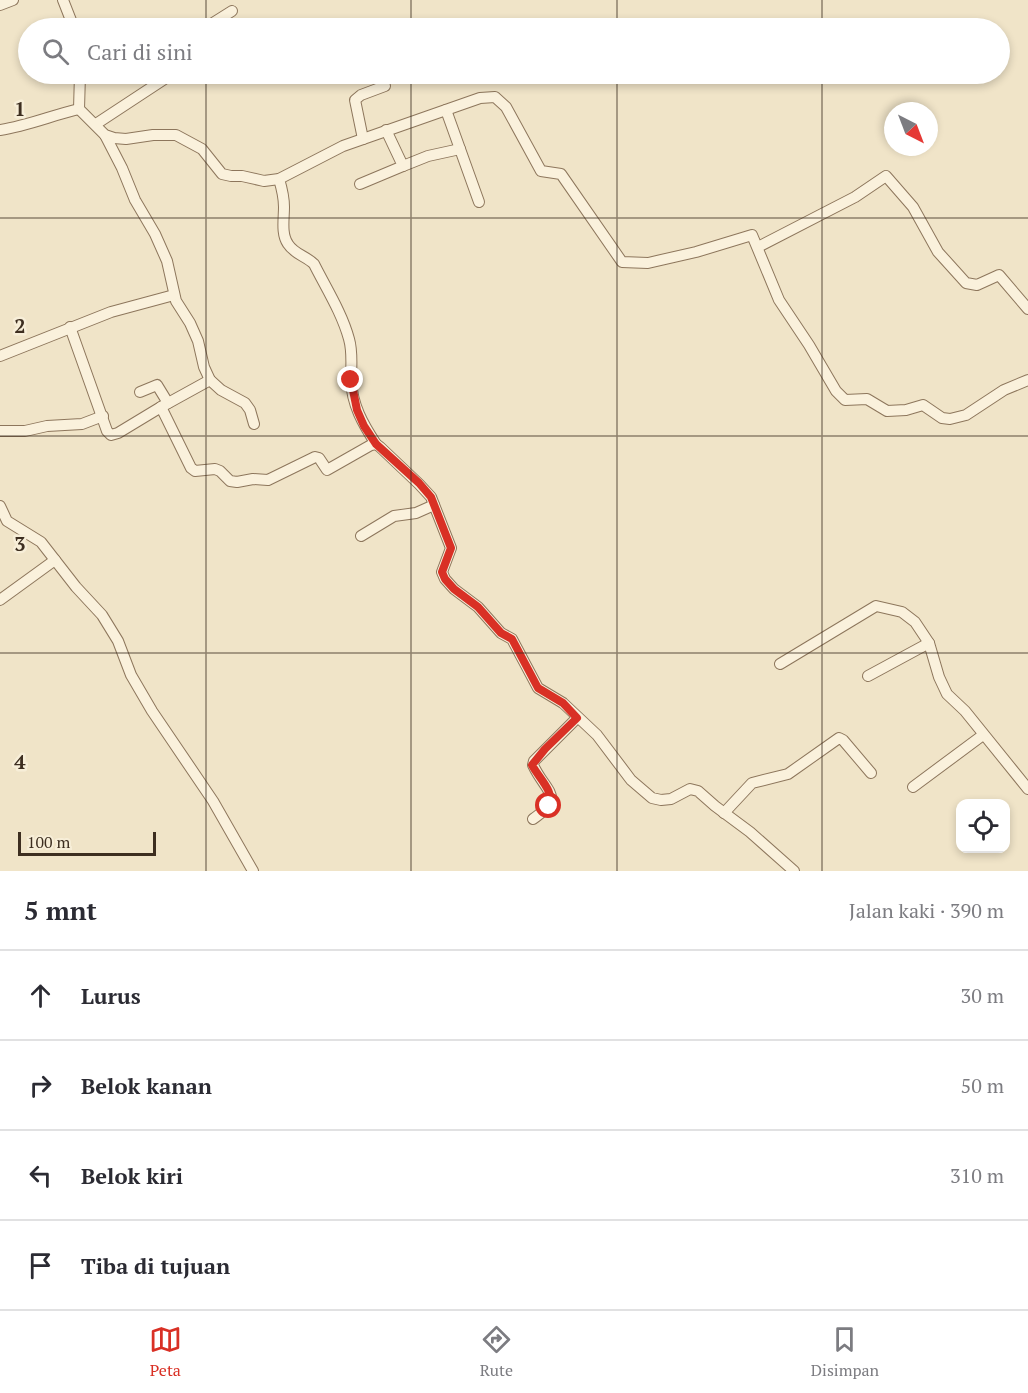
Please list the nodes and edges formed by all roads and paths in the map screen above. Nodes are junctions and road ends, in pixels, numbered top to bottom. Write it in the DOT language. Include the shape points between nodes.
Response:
graph roads {
  1 [pos="13,0"];
  2 [pos="63,0"];
  3 [pos="0,5"];
  4 [pos="232,11"];
  5 [pos="70,18"];
  6 [pos="221,18"];
  7 [pos="80,84"];
  8 [pos="157,84"];
  9 [pos="385,86"];
  10 [pos="79,109"];
  11 [pos="446,110"];
  12 [pos="96,124"];
  13 [pos="0,130"];
  14 [pos="386,130"];
  15 [pos="105,135"];
  16 [pos="363,139"];
  17 [pos="460,149"];
  18 [pos="403,166"];
  19 [pos="279,179"];
  20 [pos="360,184"];
  21 [pos="479,202"];
  22 [pos="758,247"];
  23 [pos="174,295"];
  24 [pos="1028,309"];
  25 [pos="70,327"];
  26 [pos="0,356"];
  27 [pos="210,380"];
  28 [pos="1028,380"];
  29 [pos="140,392"];
  30 [pos="165,405"];
  31 [pos="103,416"];
  32 [pos="254,424"];
  33 [pos="0,431"];
  34 [pos="376,444"];
  35 [pos="434,505"];
  36 [pos="2,514"];
  37 [pos="361,536"];
  38 [pos="55,560"];
  39 [pos="0,600"];
  40 [pos="929,643"];
  41 [pos="780,664"];
  42 [pos="868,676"];
  43 [pos="577,718"];
  44 [pos="983,735"];
  45 [pos="871,773"];
  46 [pos="913,787"];
  47 [pos="1028,789"];
  48 [pos="724,813"];
  49 [pos="533,819"];
  50 [pos="254,871"];
  51 [pos="794,871"];
  1 -- 3 [label="street"];
  2 -- 5 [label="street"];
  4 -- 6 [label="street"];
  7 -- 10 [label="street"];
  8 -- 12 [label="street"];
  9 -- 16 [label="street" via="355,100"];
  10 -- 12 [label="street"];
  10 -- 13 [label="street"];
  11 -- 14 [label="street"];
  11 -- 17 [label="street"];
  11 -- 22 [label="street" via="480,98 495,97 506,106 541,171 561,174 622,262 648,263 749,234"];
  12 -- 15 [label="street"];
  14 -- 16 [label="street"];
  14 -- 18 [label="street"];
  15 -- 19 [label="street" via="126,139 176,135 202,149 222,174 264,181"];
  15 -- 23 [label="street" via="135,200 156,234"];
  16 -- 19 [label="street"];
  17 -- 18 [label="street"];
  17 -- 21 [label="street"];
  18 -- 20 [label="street"];
  19 -- 34 [label="street" via="287,243 314,264 345,326 357,410"];
  22 -- 24 [label="street" via="855,197 886,176 913,207 944,260 966,283 977,285 999,275"];
  22 -- 28 [label="street" via="779,300 845,400 867,399 886,411 923,405 950,419 966,415"];
  23 -- 25 [label="street"];
  23 -- 27 [label="street" via="198,341"];
  25 -- 26 [label="street"];
  25 -- 31 [label="street"];
  27 -- 30 [label="street"];
  27 -- 32 [label="street" via="246,403"];
  29 -- 30 [label="street" via="158,385"];
  30 -- 31 [label="street" via="111,435"];
  30 -- 34 [label="street" via="191,468 199,472 215,469 230,481 268,480 315,457 327,470"];
  31 -- 33 [label="street" via="82,424"];
  34 -- 35 [label="street" via="419,483"];
  35 -- 37 [label="street" via="394,516"];
  35 -- 43 [label="street" via="451,548 442,572 445,579 512,639 538,688 563,703"];
  36 -- 38 [label="street" via="41,542"];
  38 -- 39 [label="street"];
  38 -- 50 [label="street" via="102,615 136,684"];
  40 -- 41 [label="street" via="915,622 902,612 876,606"];
  40 -- 42 [label="street"];
  40 -- 44 [label="street" via="947,694"];
  43 -- 48 [label="street" via="597,735 631,780 652,798 671,799 690,789"];
  43 -- 49 [label="street" via="532,765 552,801"];
  44 -- 46 [label="street"];
  44 -- 47 [label="street"];
  45 -- 48 [label="street" via="839,738 788,774 752,783"];
  48 -- 51 [label="street"];
}
